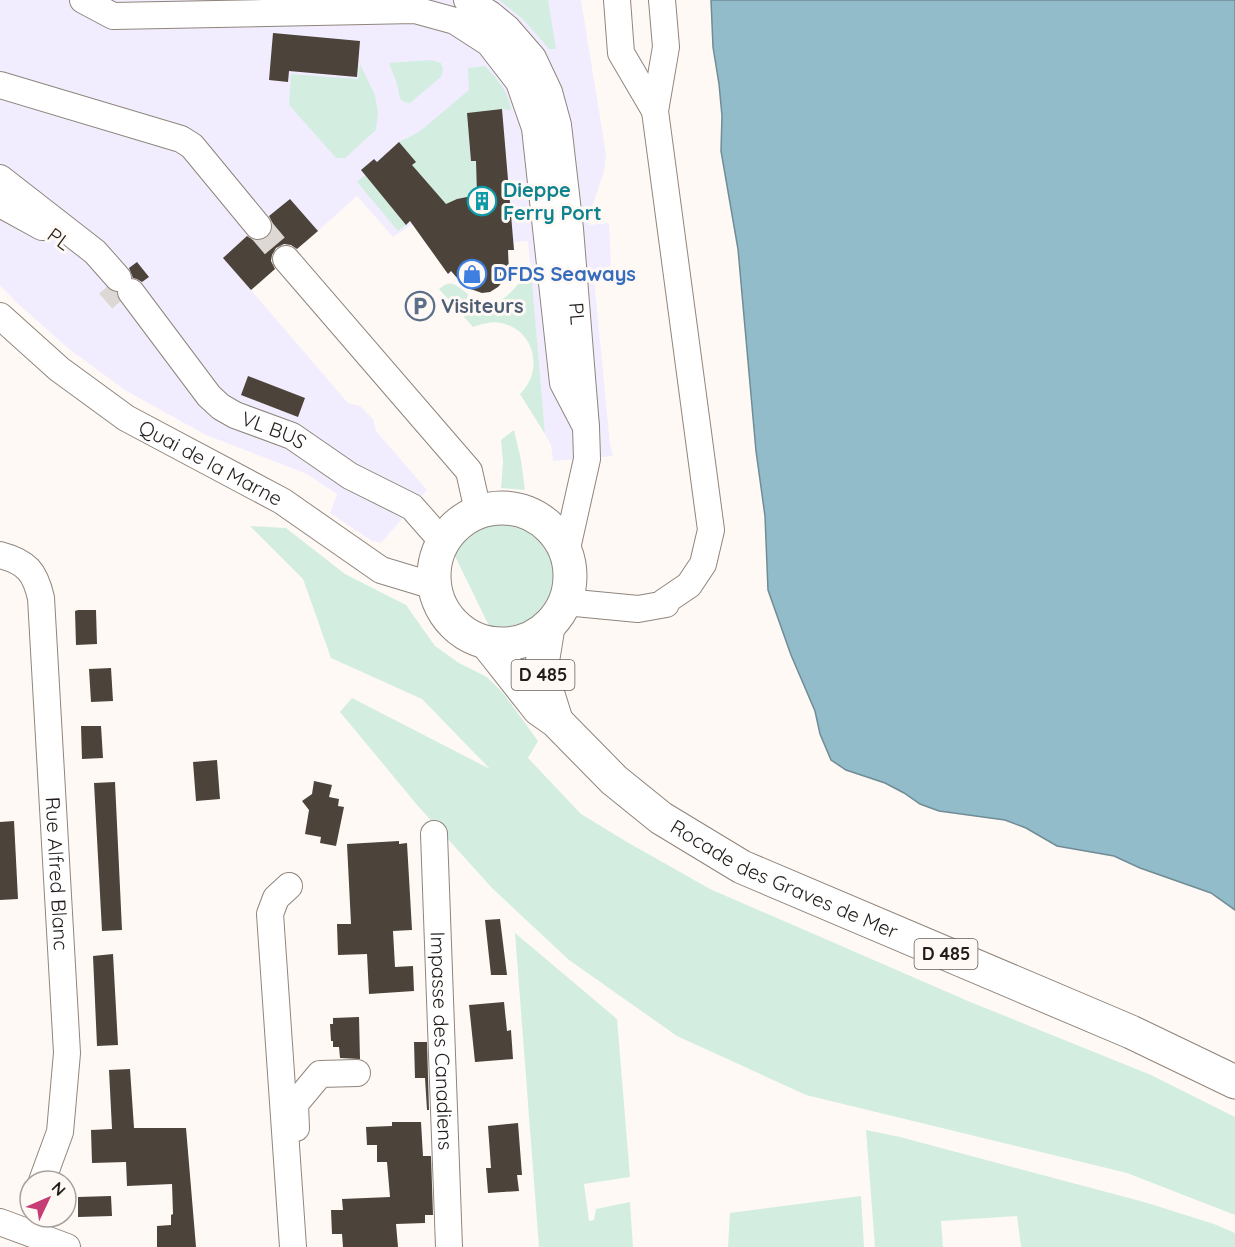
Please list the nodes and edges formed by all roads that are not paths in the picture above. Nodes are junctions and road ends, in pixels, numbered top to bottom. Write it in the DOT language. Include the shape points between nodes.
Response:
graph roads {
  1 [pos="83,0"];
  2 [pos="467,0"];
  3 [pos="617,0"];
  4 [pos="662,0"];
  5 [pos="0,85"];
  6 [pos="655,111"];
  7 [pos="0,178"];
  8 [pos="0,204"];
  9 [pos="258,226"];
  10 [pos="286,259"];
  11 [pos="120,289"];
  12 [pos="0,316"];
  13 [pos="586,427"];
  14 [pos="478,511"];
  15 [pos="442,541"];
  16 [pos="566,553"];
  17 [pos="0,555"];
  18 [pos="434,586"];
  19 [pos="557,615"];
  20 [pos="488,643"];
  21 [pos="556,721"];
  22 [pos="434,834"];
  23 [pos="290,886"];
  24 [pos="357,1073"];
  25 [pos="1235,1082"];
  26 [pos="46,1169"];
  27 [pos="17,1222"];
  28 [pos="67,1247"];
  29 [pos="292,1247"];
  30 [pos="308,1247"];
  31 [pos="449,1247"];
  1 -- 13 [label="street" via="113,16 415,10 455,21 489,43 519,82 536,128 563,383"];
  2 -- 13 [label="street, PL" via="507,28 533,58 549,92 558,125 570,229"];
  3 -- 6 [label="street" via="621,53"];
  4 -- 6 [label="street" via="666,47"];
  5 -- 9 [label="street" via="181,139 192,146"];
  6 -- 19 [label="street" via="711,530 703,564 689,585 666,604"];
  7 -- 11 [label="street, VL BUS" via="94,252"];
  8 -- 11 [label="street, PL" via="61,237"];
  10 -- 14 [label="street" via="470,471"];
  11 -- 15 [label="street, VL BUS" via="220,407 292,436 350,476 412,507"];
  12 -- 18 [label="street, Quai de la Marne" via="59,369 126,418 282,501 381,570"];
  13 -- 16 [label="street, PL" via="587,459"];
  14 -- 15 [label="main road" via="464,518"];
  14 -- 16 [label="main road" via="496,507 531,513 558,536"];
  15 -- 18 [label="main road" via="434,563"];
  16 -- 19 [label="main road" via="570,586"];
  17 -- 26 [label="street, Rue Alfred Blanc" via="28,567 41,598 67,1053 60,1132"];
  18 -- 20 [label="main road" via="440,606 452,623 468,636"];
  19 -- 20 [label="main road" via="535,636 504,645"];
  19 -- 21 [label="main road, D 485" via="542,664"];
  20 -- 21 [label="main road, Rocade des Graves de Mer" via="539,709"];
  21 -- 25 [label="main road, Rocade des Graves de Mer / D 485" via="614,780 661,818 742,867 1131,1032"];
  22 -- 31 [label="street, Impasse des Canadiens"];
  23 -- 29 [label="street" via="276,898 270,914"];
  24 -- 30 [label="street" via="320,1074 295,1104 298,1199"];
  27 -- 28 [label="street"];
}
